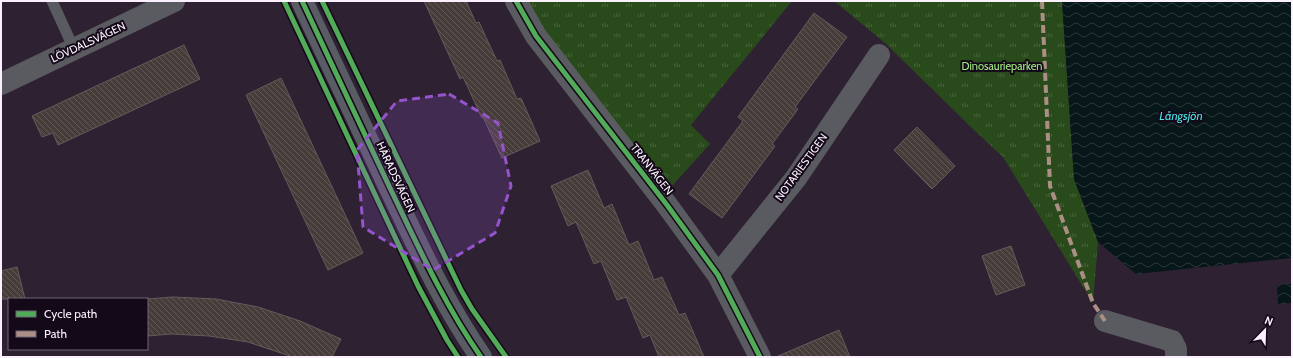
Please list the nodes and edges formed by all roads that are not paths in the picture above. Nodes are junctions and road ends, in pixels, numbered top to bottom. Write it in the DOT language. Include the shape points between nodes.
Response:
graph roads {
  1 [pos="52,1"];
  2 [pos="174,1"];
  3 [pos="302,1"];
  4 [pos="516,1"];
  5 [pos="74,49"];
  6 [pos="879,55"];
  7 [pos="1,84"];
  8 [pos="718,275"];
  9 [pos="1105,321"];
  10 [pos="481,357"];
  11 [pos="760,357"];
  12 [pos="1176,357"];
  1 -- 5 [label="lane"];
  2 -- 5 [label="street, LÖVDALSVÄGEN"];
  3 -- 10 [label="street, HÄRADSVÄGEN" via="422,255 467,337"];
  4 -- 8 [label="street, TRANVÄGEN" via="536,36"];
  5 -- 7 [label="street, LÖVDALSVÄGEN"];
  6 -- 8 [label="street, NOTARIESTIGEN" via="796,178"];
  8 -- 11 [label="street, TRANVÄGEN"];
  9 -- 12 [label="street" via="1172,341 1176,348"];
}
